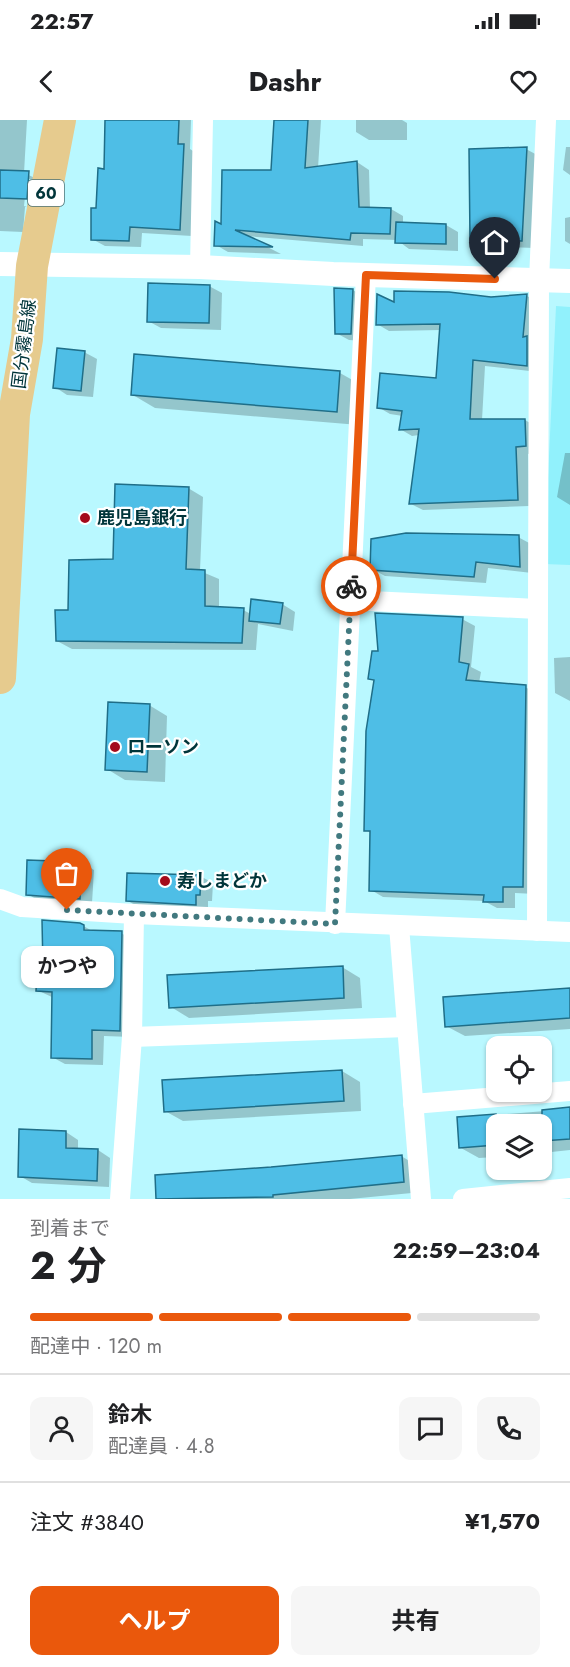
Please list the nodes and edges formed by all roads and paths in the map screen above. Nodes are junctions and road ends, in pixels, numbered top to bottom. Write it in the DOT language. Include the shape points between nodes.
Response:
graph roads {
  1 [pos="60,120"];
  2 [pos="203,120"];
  3 [pos="546,120"];
  4 [pos="0,264"];
  5 [pos="32,266"];
  6 [pos="200,267"];
  7 [pos="366,275"];
  8 [pos="539,280"];
  9 [pos="570,281"];
  10 [pos="350,600"];
  11 [pos="537,609"];
  12 [pos="0,664"];
  13 [pos="0,678"];
  14 [pos="0,899"];
  15 [pos="134,914"];
  16 [pos="335,924"];
  17 [pos="399,926"];
  18 [pos="537,931"];
  19 [pos="570,932"];
  20 [pos="407,1027"];
  21 [pos="132,1037"];
  22 [pos="570,1092"];
  23 [pos="413,1104"];
  24 [pos="570,1188"];
  25 [pos="120,1199"];
  26 [pos="421,1199"];
  27 [pos="463,1199"];
  1 -- 5 [label="main road, 国分霧島線 / 60"];
  2 -- 6 [label="street"];
  3 -- 8 [label="street"];
  4 -- 5 [label="street"];
  5 -- 6 [label="street"];
  5 -- 12 [label="main road, 国分霧島線 / 60" via="27,339 14,414"];
  6 -- 7 [label="street"];
  7 -- 8 [label="street"];
  7 -- 10 [label="street"];
  8 -- 9 [label="street"];
  8 -- 11 [label="street"];
  10 -- 11 [label="street"];
  10 -- 16 [label="street"];
  11 -- 18 [label="street"];
  12 -- 13 [label="main road, 国分霧島線 / 60"];
  14 -- 15 [label="street" via="22,907"];
  15 -- 16 [label="street"];
  15 -- 21 [label="street"];
  16 -- 17 [label="street"];
  17 -- 18 [label="street"];
  17 -- 20 [label="street"];
  18 -- 19 [label="street"];
  20 -- 21 [label="street"];
  20 -- 23 [label="street"];
  21 -- 25 [label="street"];
  22 -- 23 [label="street"];
  23 -- 26 [label="street"];
  24 -- 27 [label="street"];
}
